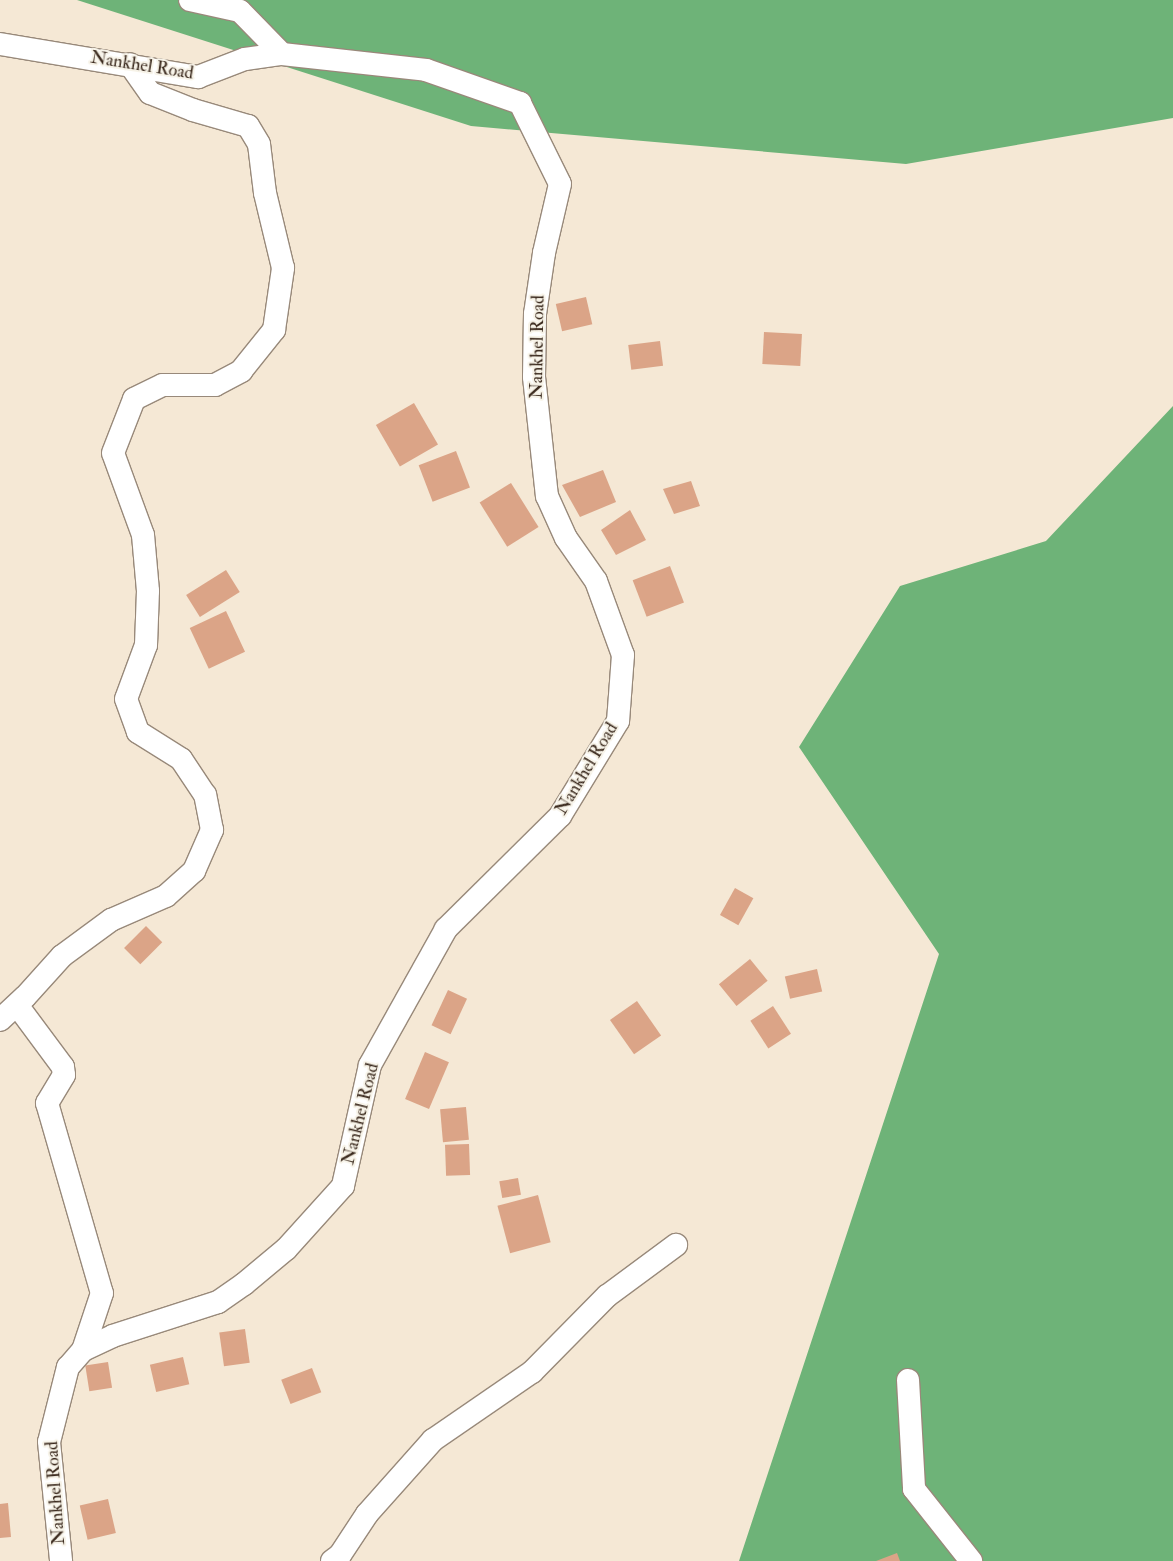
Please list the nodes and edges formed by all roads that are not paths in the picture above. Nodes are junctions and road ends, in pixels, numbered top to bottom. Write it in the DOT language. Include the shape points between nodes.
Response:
graph roads {
  1 [pos="190,0"];
  2 [pos="0,44"];
  3 [pos="282,54"];
  4 [pos="130,64"];
  5 [pos="17,1005"];
  6 [pos="0,1020"];
  7 [pos="676,1245"];
  8 [pos="82,1350"];
  9 [pos="908,1380"];
  10 [pos="61,1561"];
  11 [pos="332,1561"];
  12 [pos="971,1561"];
  1 -- 3 [label="street" via="240,11"];
  2 -- 4 [label="street, Nankhel Road"];
  3 -- 4 [label="street, Nankhel Road" via="245,59 198,77"];
  3 -- 8 [label="street, Nankhel Road" via="426,70 520,103 560,184 535,314 534,377 547,496 566,538 596,581 623,655 618,721 560,816 446,929 370,1065 343,1186 286,1249 218,1302 113,1336"];
  4 -- 5 [label="street" via="150,93 248,126 259,144 265,193 283,268 274,330 241,371 215,385 163,385 134,399 113,453 143,535 148,590 146,645 126,699 138,732 181,759 205,795 212,830 194,872 166,896 110,920 62,956"];
  5 -- 6 [label="street"];
  5 -- 8 [label="street" via="63,1067 64,1075 47,1103 102,1293"];
  7 -- 11 [label="street" via="607,1296 532,1372 433,1440 367,1514 340,1555"];
  8 -- 10 [label="street, Nankhel Road" via="68,1367 50,1442"];
  9 -- 12 [label="street" via="914,1489"];
}
